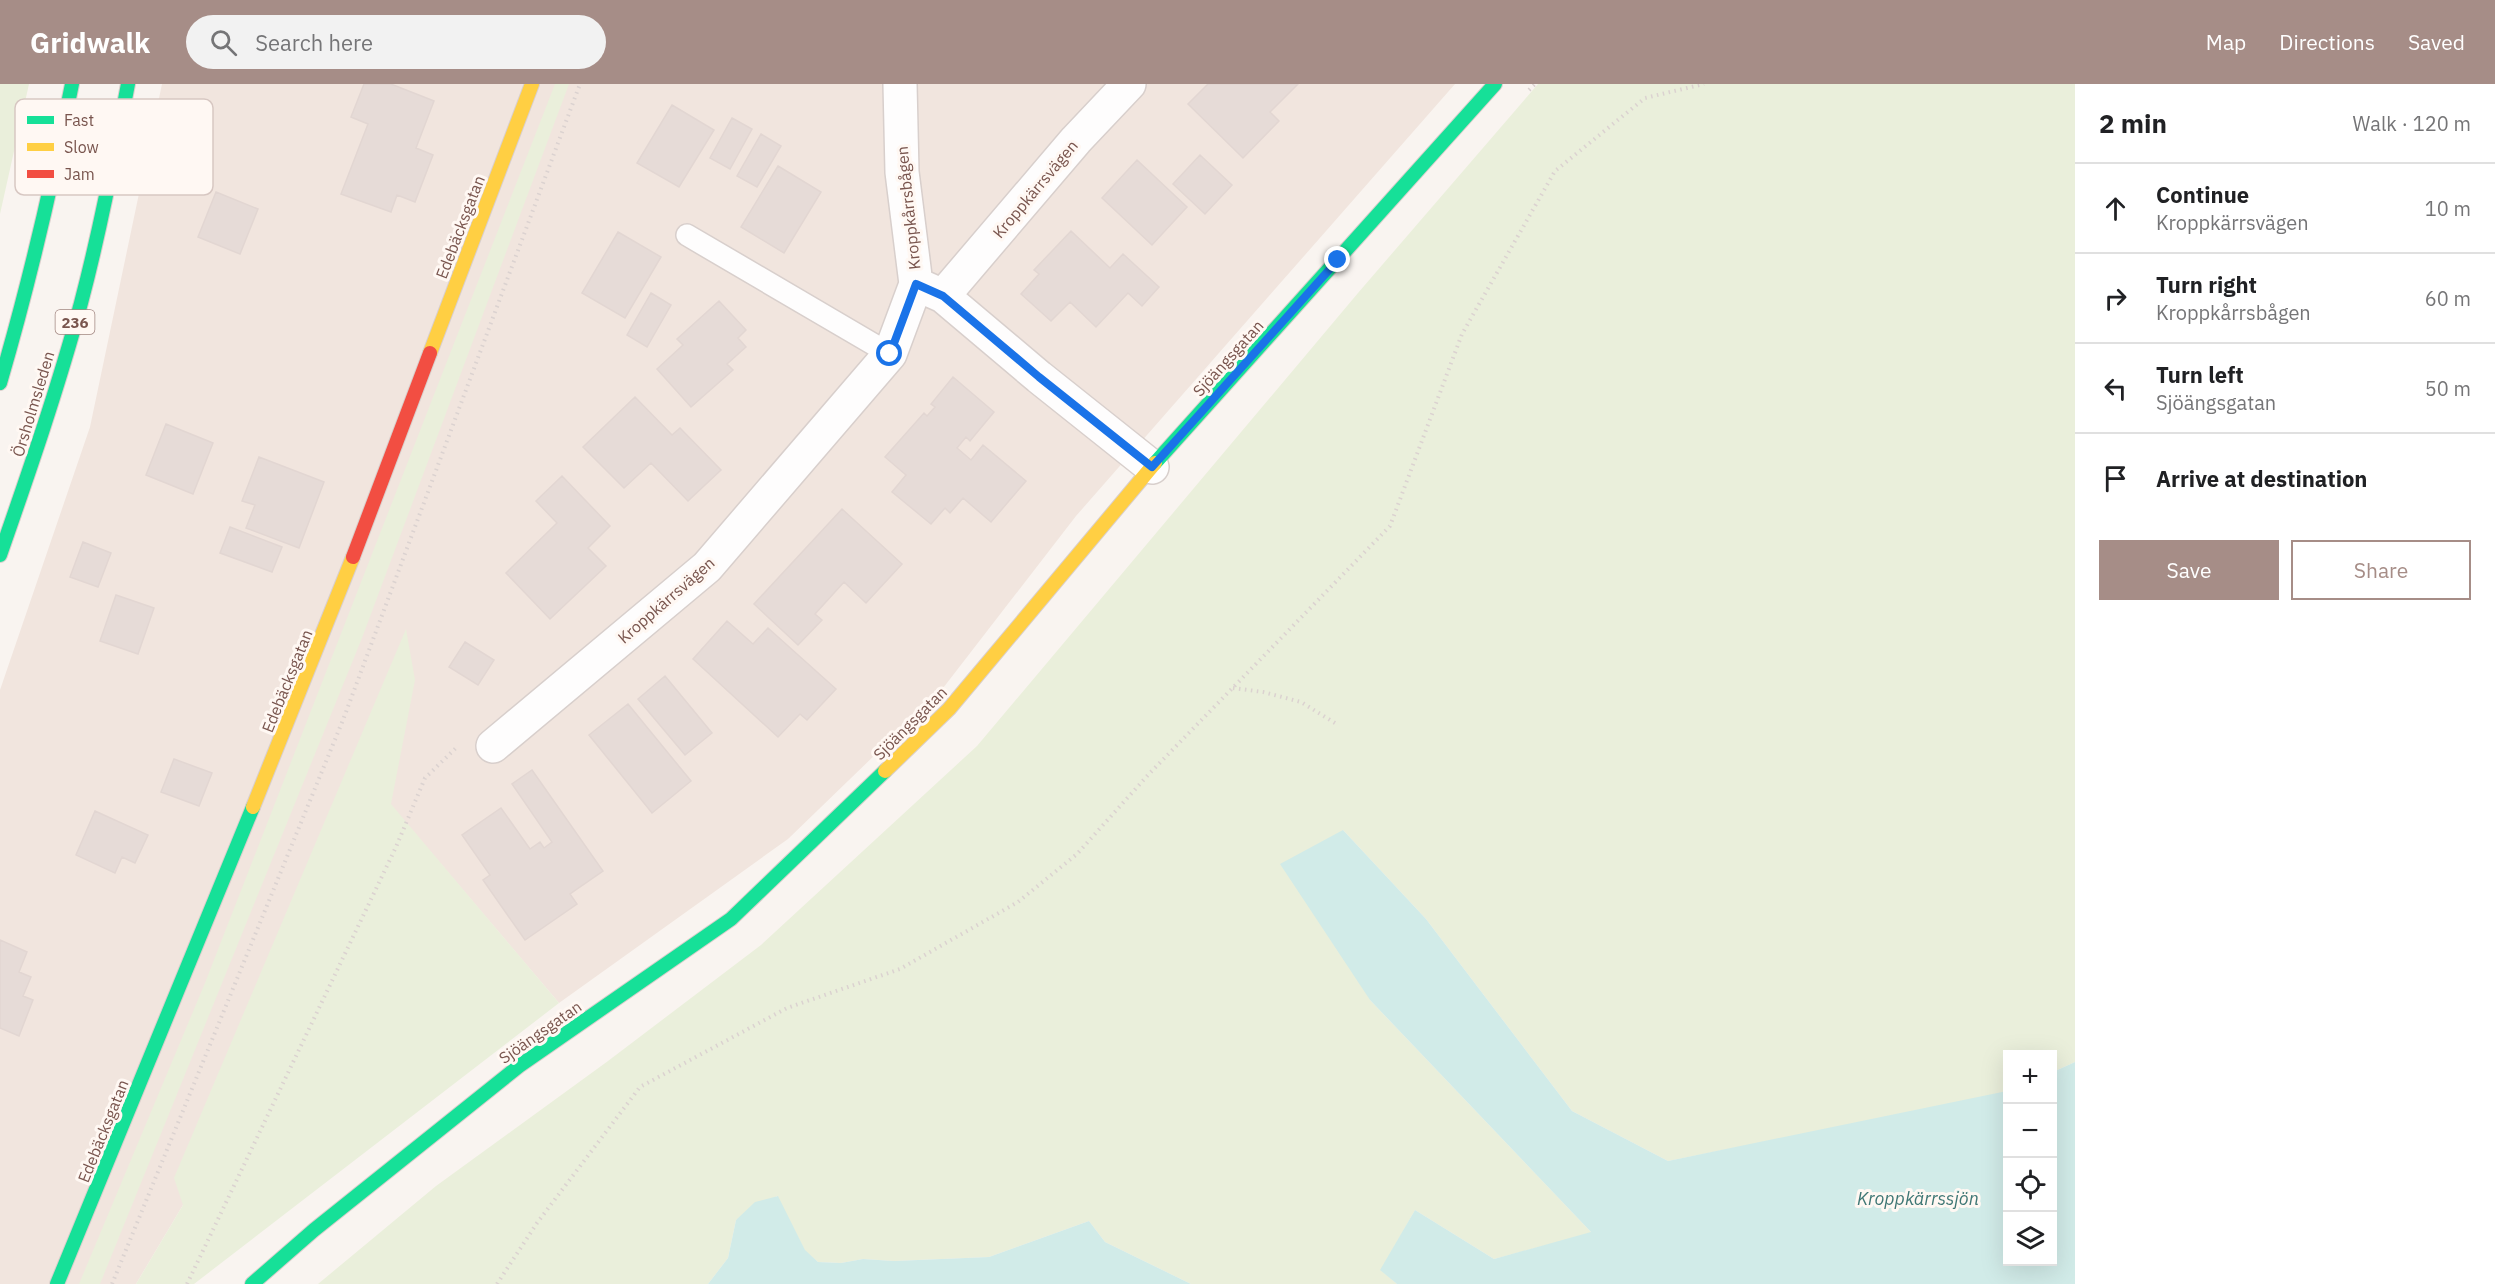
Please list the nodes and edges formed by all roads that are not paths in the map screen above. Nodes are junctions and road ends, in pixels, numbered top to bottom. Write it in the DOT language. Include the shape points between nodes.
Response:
graph roads {
  1 [pos="72,84"];
  2 [pos="128,84"];
  3 [pos="532,84"];
  4 [pos="900,84"];
  5 [pos="1129,84"];
  6 [pos="1495,84"];
  7 [pos="69,99"];
  8 [pos="125,99"];
  9 [pos="50,195"];
  10 [pos="107,195"];
  11 [pos="687,234"];
  12 [pos="930,290"];
  13 [pos="890,354"];
  14 [pos="0,382"];
  15 [pos="1152,467"];
  16 [pos="0,555"];
  17 [pos="493,746"];
  18 [pos="57,1284"];
  19 [pos="252,1284"];
  1 -- 7 [label="street"];
  2 -- 8 [label="street, Örsholmsleden / 236"];
  3 -- 18 [label="street, Edebäcksgatan" via="326,629"];
  4 -- 12 [label="street, Kroppkårrsbågen" via="902,172"];
  5 -- 12 [label="street, Kroppkärrsvägen"];
  6 -- 15 [label="street, Sjöängsgatan"];
  9 -- 14 [label="street"];
  10 -- 16 [label="street, Örsholmsleden / 236" via="81,303 35,456"];
  11 -- 13 [label="lane"];
  12 -- 13 [label="street, Kroppkärrsvägen"];
  12 -- 15 [label="street"];
  13 -- 17 [label="street, Kroppkärrsvägen" via="707,567"];
  15 -- 19 [label="street, Sjöängsgatan" via="949,709 731,919 519,1066"];
}
